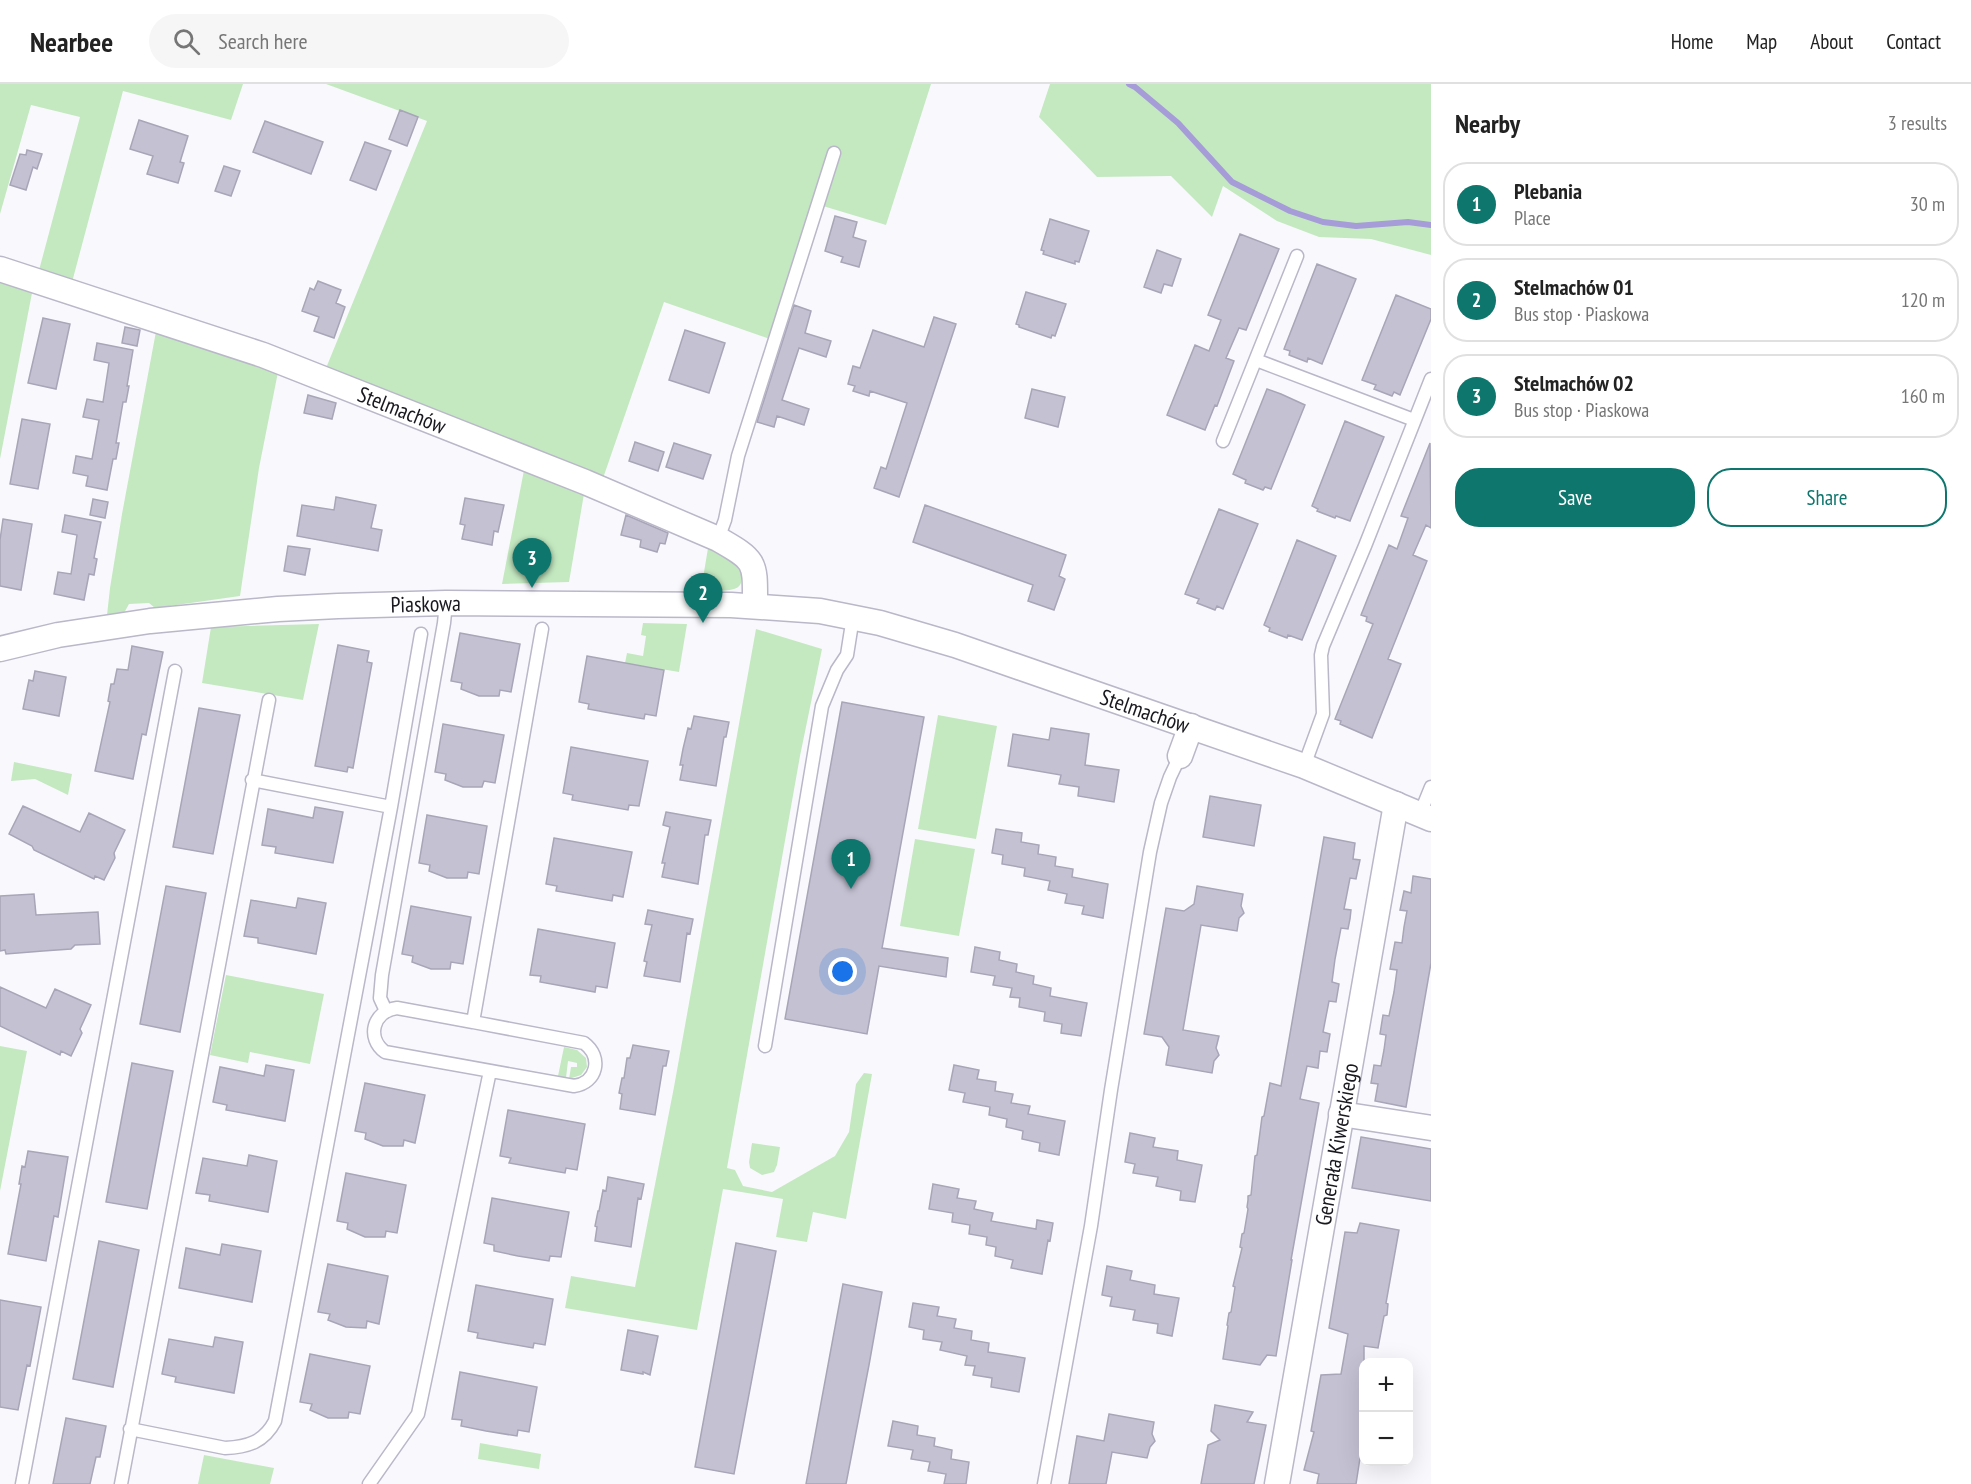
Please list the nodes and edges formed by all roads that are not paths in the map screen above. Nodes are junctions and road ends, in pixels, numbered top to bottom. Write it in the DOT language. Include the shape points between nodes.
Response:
graph roads {
  1 [pos="834,153"];
  2 [pos="1297,256"];
  3 [pos="0,269"];
  4 [pos="1256,360"];
  5 [pos="1431,379"];
  6 [pos="1414,420"];
  7 [pos="1223,441"];
  8 [pos="718,539"];
  9 [pos="446,603"];
  10 [pos="755,605"];
  11 [pos="853,617"];
  12 [pos="542,629"];
  13 [pos="422,634"];
  14 [pos="0,649"];
  15 [pos="175,670"];
  16 [pos="269,700"];
  17 [pos="1191,726"];
  18 [pos="1180,756"];
  19 [pos="1304,766"];
  20 [pos="252,780"];
  21 [pos="1431,787"];
  22 [pos="1396,804"];
  23 [pos="391,807"];
  24 [pos="1426,817"];
  25 [pos="386,1011"];
  26 [pos="473,1022"];
  27 [pos="765,1046"];
  28 [pos="490,1071"];
  29 [pos="1341,1114"];
  30 [pos="1431,1128"];
  31 [pos="130,1430"];
  32 [pos="22,1484"];
  33 [pos="120,1484"];
  34 [pos="369,1484"];
  35 [pos="1044,1484"];
  36 [pos="1277,1484"];
  1 -- 8 [label="lane" via="738,456"];
  2 -- 4 [label="lane"];
  3 -- 8 [label="street, Stelmachów" via="250,350 585,482"];
  4 -- 6 [label="lane"];
  4 -- 7 [label="lane"];
  5 -- 6 [label="lane"];
  6 -- 19 [label="lane" via="1323,646 1323,714"];
  8 -- 10 [label="street, Stelmachów" via="738,550 754,567"];
  9 -- 10 [label="street, Piaskowa"];
  9 -- 14 [label="street, Piaskowa" via="278,609 170,619 92,629"];
  9 -- 25 [label="lane" via="382,975 380,998"];
  10 -- 11 [label="street, Piaskowa"];
  11 -- 17 [label="street, Stelmachów" via="931,637"];
  11 -- 27 [label="lane" via="847,655 822,706"];
  12 -- 26 [label="lane"];
  13 -- 23 [label="lane"];
  15 -- 32 [label="lane"];
  16 -- 20 [label="lane"];
  17 -- 18 [label="street"];
  17 -- 19 [label="street, Stelmachów"];
  18 -- 35 [label="lane" via="1161,803 1148,862 1091,1226"];
  19 -- 22 [label="street, Stelmachów"];
  20 -- 23 [label="lane"];
  20 -- 31 [label="lane"];
  21 -- 24 [label="lane"];
  22 -- 24 [label="street, Stelmachów"];
  22 -- 29 [label="street, Generała Kiwerskiego"];
  23 -- 31 [label="lane" via="275,1421 259,1440 248,1446 225,1448"];
  25 -- 26 [label="lane" via="397,1008"];
  25 -- 28 [label="lane" via="376,1021 374,1035 385,1052"];
  26 -- 28 [label="lane" via="584,1043 593,1052 596,1063 590,1079 574,1086"];
  28 -- 34 [label="lane" via="418,1414"];
  29 -- 30 [label="street"];
  29 -- 36 [label="street, Generała Kiwerskiego"];
  31 -- 33 [label="lane"];
}
